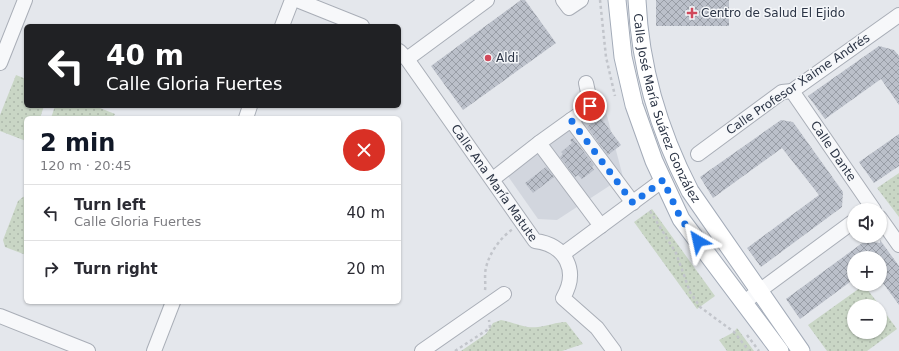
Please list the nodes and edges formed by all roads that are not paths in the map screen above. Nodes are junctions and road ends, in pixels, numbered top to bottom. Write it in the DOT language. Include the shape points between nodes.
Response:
graph roads {
  1 [pos="25,0"];
  2 [pos="292,0"];
  3 [pos="297,0"];
  4 [pos="486,0"];
  5 [pos="563,0"];
  6 [pos="581,0"];
  7 [pos="617,0"];
  8 [pos="637,0"];
  9 [pos="898,19"];
  10 [pos="283,24"];
  11 [pos="357,24"];
  12 [pos="403,55"];
  13 [pos="0,63"];
  14 [pos="586,82"];
  15 [pos="792,91"];
  16 [pos="571,120"];
  17 [pos="540,143"];
  18 [pos="698,154"];
  19 [pos="493,179"];
  20 [pos="663,180"];
  21 [pos="633,203"];
  22 [pos="869,203"];
  23 [pos="601,226"];
  24 [pos="847,226"];
  25 [pos="887,229"];
  26 [pos="899,245"];
  27 [pos="706,252"];
  28 [pos="563,254"];
  29 [pos="504,294"];
  30 [pos="755,294"];
  31 [pos="172,304"];
  32 [pos="0,316"];
  33 [pos="88,351"];
  34 [pos="154,351"];
  35 [pos="422,351"];
  36 [pos="614,351"];
  37 [pos="780,351"];
  38 [pos="801,351"];
  1 -- 13 [label="street"];
  2 -- 10 [label="street"];
  3 -- 11 [label="street"];
  4 -- 12 [label="street"];
  5 -- 6 [label="street" via="569,8"];
  7 -- 20 [label="main road, Calle José María Suárez González" via="623,57 634,105"];
  8 -- 30 [label="main road, Calle José María Suárez González" via="646,69 658,116 678,166 690,190"];
  9 -- 15 [label="street, Calle Profesor Xaime Andrés"];
  12 -- 19 [label="street, Calle Ana María Matute"];
  14 -- 16 [label="street" via="590,106"];
  15 -- 18 [label="street, Calle Profesor Xaime Andrés" via="782,92"];
  15 -- 22 [label="street, Calle Dante"];
  16 -- 17 [label="street"];
  16 -- 21 [label="street"];
  17 -- 19 [label="street"];
  17 -- 23 [label="street"];
  19 -- 28 [label="street, Calle Ana María Matute" via="535,241 554,246"];
  20 -- 21 [label="street"];
  20 -- 27 [label="main road, Calle José María Suárez González" via="681,219"];
  21 -- 23 [label="street"];
  23 -- 28 [label="street"];
  24 -- 30 [label="street"];
  25 -- 26 [label="street, Calle Dante"];
  27 -- 30 [label="main road" via="724,259"];
  27 -- 37 [label="main road, Calle José María Suárez González"];
  28 -- 36 [label="street" via="570,273 563,298 596,328"];
  29 -- 35 [label="street"];
  30 -- 37 [label="main road" via="776,332"];
  30 -- 38 [label="main road, Calle José María Suárez González"];
  31 -- 34 [label="street"];
  32 -- 33 [label="street"];
}
